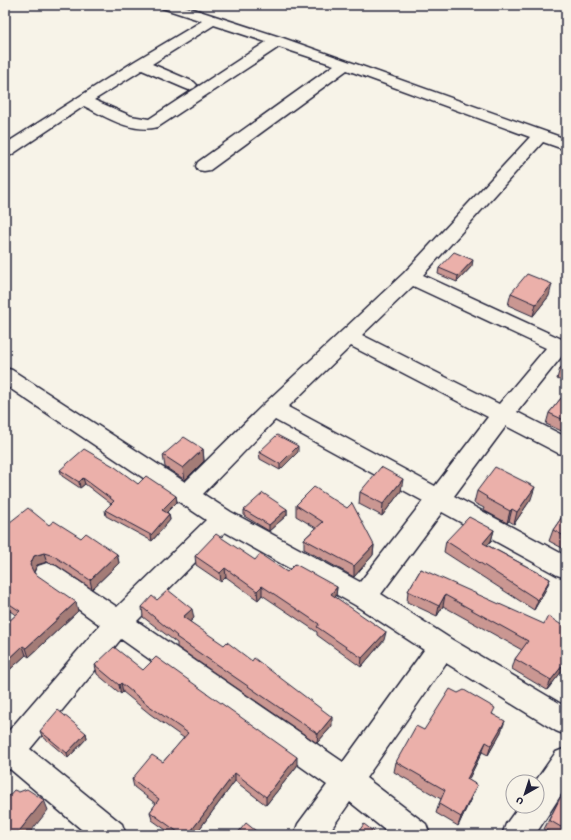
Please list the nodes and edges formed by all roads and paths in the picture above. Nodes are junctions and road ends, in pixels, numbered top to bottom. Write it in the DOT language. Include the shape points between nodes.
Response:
graph roads {
  1 [pos="167,5"];
  2 [pos="213,20"];
  3 [pos="278,41"];
  4 [pos="140,64"];
  5 [pos="345,64"];
  6 [pos="189,84"];
  7 [pos="83,100"];
  8 [pos="540,136"];
  9 [pos="566,145"];
  10 [pos="5,151"];
  11 [pos="204,166"];
  12 [pos="411,277"];
  13 [pos="349,337"];
  14 [pos="563,347"];
  15 [pos="5,375"];
  16 [pos="273,409"];
  17 [pos="502,415"];
  18 [pos="566,447"];
  19 [pos="188,494"];
  20 [pos="439,498"];
  21 [pos="223,519"];
  22 [pos="566,568"];
  23 [pos="47,573"];
  24 [pos="364,597"];
  25 [pos="118,623"];
  26 [pos="442,647"];
  27 [pos="566,722"];
  28 [pos="7,752"];
  29 [pos="566,762"];
  30 [pos="346,781"];
  31 [pos="545,794"];
  32 [pos="531,814"];
  33 [pos="111,835"];
  34 [pos="309,835"];
  35 [pos="415,835"];
  36 [pos="517,835"];
  1 -- 2 [label="street"];
  2 -- 3 [label="street"];
  2 -- 4 [label="street"];
  3 -- 5 [label="street"];
  3 -- 7 [label="street" via="152,124 127,120"];
  4 -- 6 [label="street"];
  4 -- 7 [label="street"];
  5 -- 8 [label="street"];
  5 -- 11 [label="street"];
  7 -- 10 [label="street"];
  8 -- 9 [label="street"];
  8 -- 12 [label="street"];
  12 -- 13 [label="street"];
  12 -- 14 [label="street"];
  13 -- 16 [label="street"];
  13 -- 17 [label="street"];
  14 -- 17 [label="street"];
  15 -- 19 [label="street"];
  16 -- 19 [label="street"];
  16 -- 20 [label="street"];
  17 -- 18 [label="street"];
  17 -- 20 [label="street"];
  19 -- 21 [label="street"];
  20 -- 22 [label="street"];
  20 -- 24 [label="street"];
  21 -- 24 [label="street"];
  21 -- 25 [label="street"];
  23 -- 25 [label="street"];
  24 -- 26 [label="street"];
  25 -- 28 [label="street"];
  25 -- 30 [label="street"];
  26 -- 27 [label="street"];
  26 -- 30 [label="street"];
  28 -- 33 [label="street"];
  29 -- 31 [label="street"];
  30 -- 34 [label="street"];
  30 -- 35 [label="street"];
  32 -- 36 [label="street"];
}
